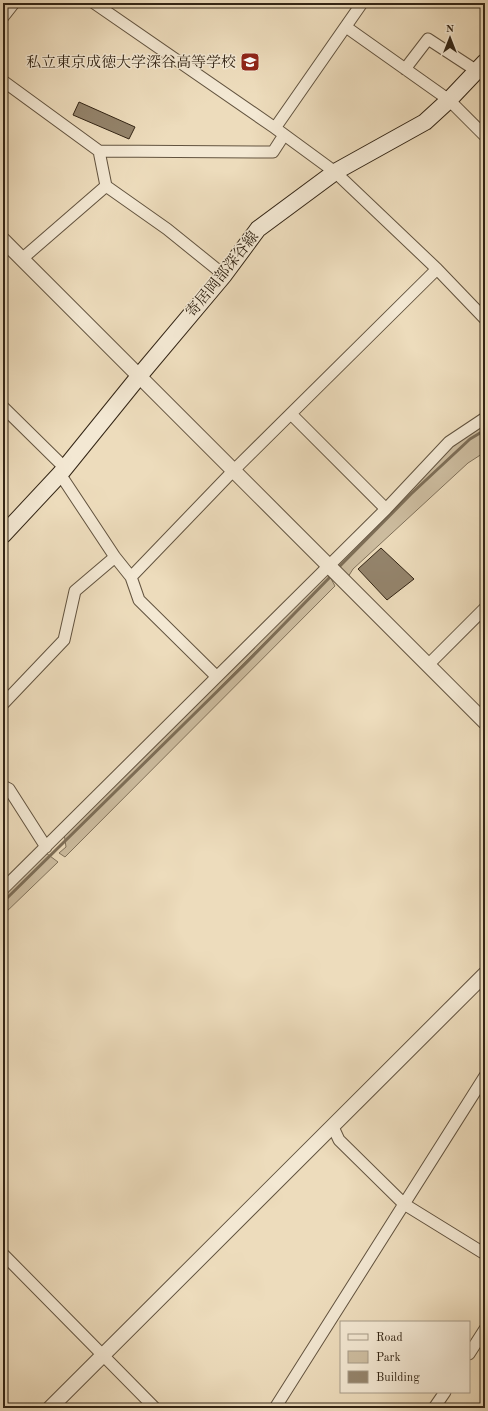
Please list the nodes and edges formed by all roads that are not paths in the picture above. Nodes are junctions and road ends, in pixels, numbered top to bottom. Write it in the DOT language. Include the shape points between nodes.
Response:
graph roads {
  1 [pos="14,3"];
  2 [pos="94,3"];
  3 [pos="362,3"];
  4 [pos="3,17"];
  5 [pos="346,27"];
  6 [pos="481,67"];
  7 [pos="405,69"];
  8 [pos="3,81"];
  9 [pos="449,100"];
  10 [pos="275,128"];
  11 [pos="284,135"];
  12 [pos="485,136"];
  13 [pos="99,151"];
  14 [pos="335,172"];
  15 [pos="106,186"];
  16 [pos="5,245"];
  17 [pos="23,258"];
  18 [pos="437,270"];
  19 [pos="224,275"];
  20 [pos="485,319"];
  21 [pos="140,375"];
  22 [pos="3,407"];
  23 [pos="290,414"];
  24 [pos="485,418"];
  25 [pos="62,471"];
  26 [pos="233,471"];
  27 [pos="386,509"];
  28 [pos="3,535"];
  29 [pos="115,557"];
  30 [pos="328,564"];
  31 [pos="131,577"];
  32 [pos="485,608"];
  33 [pos="428,665"];
  34 [pos="216,676"];
  35 [pos="3,704"];
  36 [pos="485,722"];
  37 [pos="3,786"];
  38 [pos="46,847"];
  39 [pos="3,889"];
  40 [pos="485,974"];
  41 [pos="485,1076"];
  42 [pos="333,1127"];
  43 [pos="404,1204"];
  44 [pos="3,1254"];
  45 [pos="485,1254"];
  46 [pos="485,1329"];
  47 [pos="470,1352"];
  48 [pos="103,1355"];
  49 [pos="444,1393"];
  50 [pos="50,1408"];
  51 [pos="155,1408"];
  52 [pos="275,1408"];
  53 [pos="434,1408"];
  1 -- 4 [label="street"];
  2 -- 10 [label="street"];
  3 -- 5 [label="street"];
  5 -- 7 [label="street"];
  5 -- 10 [label="street"];
  6 -- 7 [label="street" via="428,39"];
  6 -- 9 [label="main road, 寄居岡部深谷線"];
  7 -- 9 [label="street"];
  8 -- 13 [label="street"];
  9 -- 12 [label="street"];
  9 -- 14 [label="main road, 寄居岡部深谷線" via="425,122"];
  10 -- 11 [label="street"];
  11 -- 13 [label="street" via="273,152"];
  11 -- 14 [label="street"];
  13 -- 15 [label="street"];
  14 -- 18 [label="street"];
  14 -- 19 [label="main road, 寄居岡部深谷線" via="258,229"];
  15 -- 17 [label="street"];
  15 -- 19 [label="street" via="167,229"];
  16 -- 17 [label="street"];
  17 -- 21 [label="street"];
  18 -- 20 [label="street"];
  18 -- 23 [label="street"];
  19 -- 21 [label="main road, 寄居岡部深谷線"];
  21 -- 25 [label="main road, 寄居岡部深谷線"];
  21 -- 26 [label="street"];
  22 -- 25 [label="street"];
  23 -- 26 [label="street"];
  23 -- 27 [label="street"];
  24 -- 27 [label="street" via="449,442"];
  25 -- 28 [label="main road, 寄居岡部深谷線"];
  25 -- 29 [label="street"];
  26 -- 30 [label="street"];
  26 -- 31 [label="street"];
  27 -- 30 [label="street"];
  29 -- 31 [label="street"];
  29 -- 35 [label="street" via="75,591 64,640"];
  30 -- 33 [label="street"];
  30 -- 34 [label="street"];
  31 -- 34 [label="street" via="139,600"];
  32 -- 33 [label="street"];
  33 -- 36 [label="street"];
  34 -- 38 [label="street"];
  37 -- 38 [label="street" via="9,789"];
  38 -- 39 [label="street"];
  40 -- 42 [label="street"];
  41 -- 43 [label="street"];
  42 -- 43 [label="street" via="339,1140"];
  42 -- 48 [label="street"];
  43 -- 45 [label="street"];
  43 -- 52 [label="street"];
  44 -- 48 [label="street"];
  46 -- 47 [label="street"];
  48 -- 50 [label="street"];
  48 -- 51 [label="street"];
  49 -- 53 [label="street"];
}
